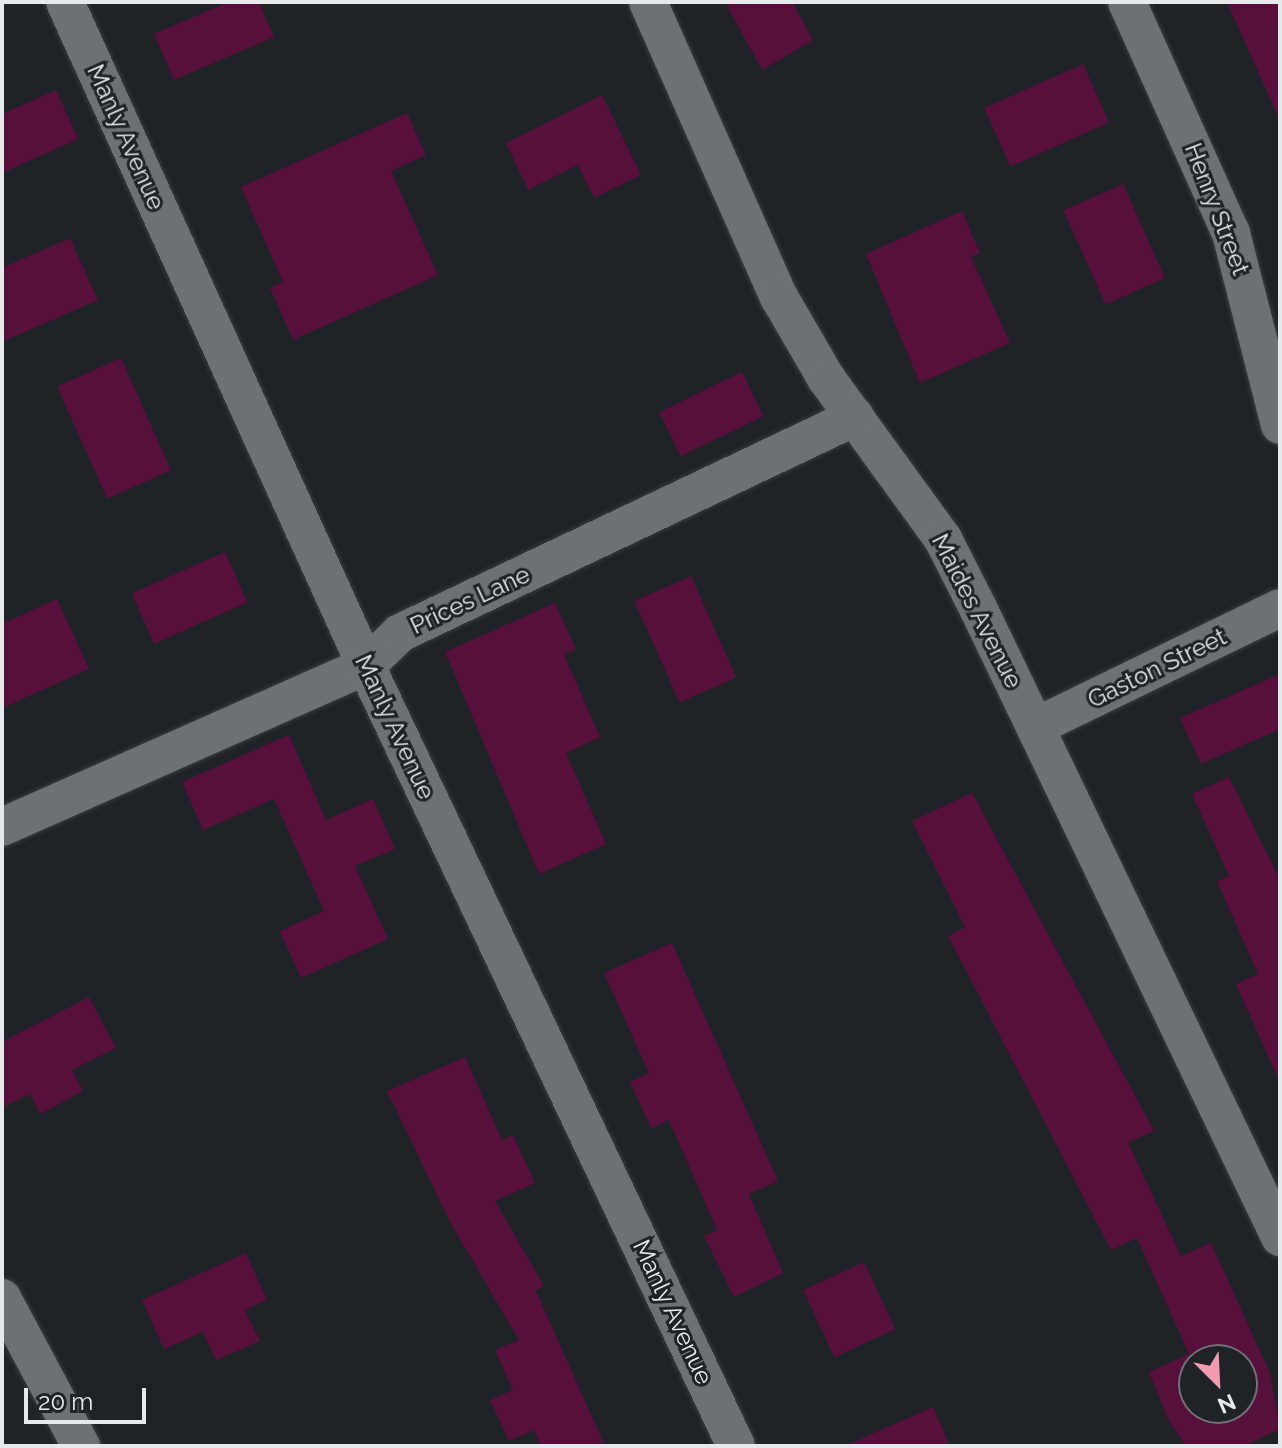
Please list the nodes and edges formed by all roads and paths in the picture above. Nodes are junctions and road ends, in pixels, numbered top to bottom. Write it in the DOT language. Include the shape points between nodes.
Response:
graph roads {
  1 [pos="65,2"];
  2 [pos="648,2"];
  3 [pos="1127,2"];
  4 [pos="855,417"];
  5 [pos="1280,425"];
  6 [pos="1280,608"];
  7 [pos="366,666"];
  8 [pos="1035,727"];
  9 [pos="2,827"];
  10 [pos="1280,1237"];
  11 [pos="2,1298"];
  12 [pos="81,1446"];
  13 [pos="736,1446"];
  1 -- 7 [label="street, Manly Avenue"];
  2 -- 4 [label="street, Maides Avenue" via="779,297"];
  3 -- 5 [label="street, Henry Street" via="1231,233"];
  4 -- 7 [label="street, Prices Lane" via="400,633"];
  4 -- 8 [label="street, Maides Avenue" via="943,539"];
  6 -- 8 [label="street, Gaston Street"];
  7 -- 9 [label="street, Prices Lane"];
  7 -- 13 [label="street, Manly Avenue"];
  8 -- 10 [label="street, Maides Avenue"];
  11 -- 12 [label="street"];
}
